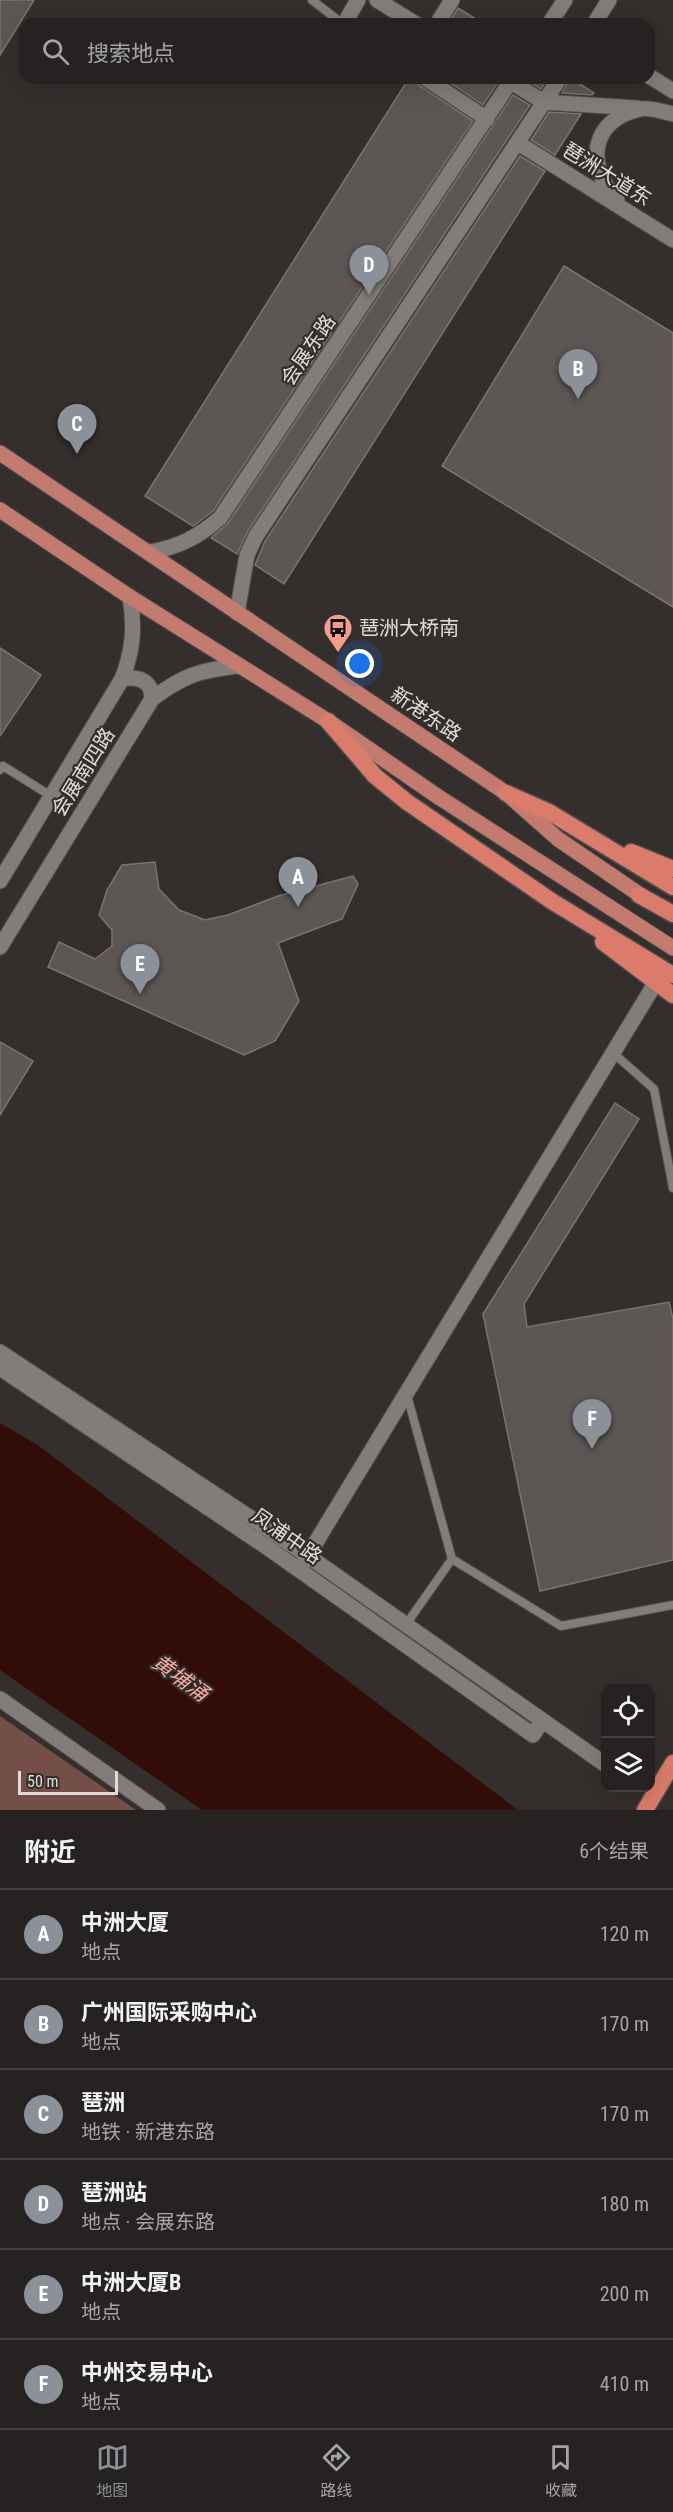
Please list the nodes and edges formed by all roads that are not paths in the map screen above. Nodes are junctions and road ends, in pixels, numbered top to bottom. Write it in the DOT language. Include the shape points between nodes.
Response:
graph roads {
  1 [pos="312,0"];
  2 [pos="358,0"];
  3 [pos="377,0"];
  4 [pos="452,0"];
  5 [pos="565,0"];
  6 [pos="609,0"];
  7 [pos="335,18"];
  8 [pos="347,18"];
  9 [pos="406,18"];
  10 [pos="441,18"];
  11 [pos="553,18"];
  12 [pos="599,18"];
  13 [pos="655,80"];
  14 [pos="433,84"];
  15 [pos="507,84"];
  16 [pos="517,84"];
  17 [pos="556,84"];
  18 [pos="673,92"];
  19 [pos="544,102"];
  20 [pos="643,108"];
  21 [pos="673,114"];
  22 [pos="487,119"];
  23 [pos="518,143"];
  24 [pos="630,213"];
  25 [pos="673,240"];
  26 [pos="0,453"];
  27 [pos="0,510"];
  28 [pos="150,552"];
  29 [pos="130,597"];
  30 [pos="237,613"];
  31 [pos="238,666"];
  32 [pos="122,679"];
  33 [pos="152,699"];
  34 [pos="328,721"];
  35 [pos="0,770"];
  36 [pos="506,793"];
  37 [pos="51,796"];
  38 [pos="596,840"];
  39 [pos="673,869"];
  40 [pos="0,881"];
  41 [pos="673,886"];
  42 [pos="639,895"];
  43 [pos="553,902"];
  44 [pos="673,916"];
  45 [pos="0,947"];
  46 [pos="673,948"];
  47 [pos="673,975"];
  48 [pos="656,982"];
  49 [pos="673,995"];
  50 [pos="612,1052"];
  51 [pos="673,1188"];
  52 [pos="0,1352"];
  53 [pos="0,1368"];
  54 [pos="407,1395"];
  55 [pos="308,1556"];
  56 [pos="452,1558"];
  57 [pos="299,1570"];
  58 [pos="673,1605"];
  59 [pos="405,1626"];
  60 [pos="0,1700"];
  61 [pos="542,1721"];
  62 [pos="601,1762"];
  63 [pos="673,1763"];
  64 [pos="158,1810"];
  65 [pos="645,1810"];
  1 -- 7 [label="lane"];
  2 -- 8 [label="street"];
  3 -- 9 [label="street"];
  4 -- 10 [label="street"];
  5 -- 11 [label="street"];
  6 -- 12 [label="street"];
  13 -- 18 [label="street"];
  14 -- 22 [label="street"];
  15 -- 22 [label="street, 会展东路"];
  16 -- 19 [label="street"];
  17 -- 19 [label="street"];
  19 -- 20 [label="street"];
  19 -- 23 [label="street"];
  20 -- 21 [label="street"];
  20 -- 24 [label="street" via="613,120 597,149 598,171 604,186"];
  22 -- 28 [label="street, 会展东路" via="220,518 201,535 174,548"];
  23 -- 24 [label="street, 琶洲大道东"];
  23 -- 30 [label="street" via="256,536 247,555"];
  24 -- 25 [label="street, 琶洲大道东"];
  26 -- 28 [label="main road, 新港东路"];
  27 -- 29 [label="main road"];
  28 -- 30 [label="main road, 新港东路"];
  29 -- 31 [label="main road"];
  29 -- 32 [label="street, 会展南四路" via="134,626"];
  30 -- 36 [label="main road, 新港东路"];
  31 -- 33 [label="street, 会展南四路" via="183,677"];
  31 -- 34 [label="main road"];
  32 -- 33 [label="street" via="144,681 152,691"];
  32 -- 37 [label="street, 会展南四路"];
  33 -- 45 [label="street, 会展南四路"];
  34 -- 43 [label="highway" via="375,776 394,792"];
  34 -- 46 [label="main road"];
  35 -- 37 [label="lane" via="3,766"];
  36 -- 38 [label="highway" via="549,812"];
  36 -- 42 [label="main road, 新港东路" via="558,839"];
  37 -- 40 [label="street, 会展南四路"];
  38 -- 39 [label="highway"];
  38 -- 41 [label="highway"];
  42 -- 44 [label="highway"];
  43 -- 47 [label="highway"];
  43 -- 48 [label="highway"];
  48 -- 49 [label="highway"];
  48 -- 50 [label="street"];
  50 -- 51 [label="lane" via="654,1089"];
  50 -- 54 [label="street"];
  52 -- 55 [label="street, 凤浦中路"];
  53 -- 57 [label="street, 凤浦中路"];
  54 -- 55 [label="street"];
  54 -- 56 [label="lane"];
  55 -- 57 [label="street"];
  55 -- 59 [label="street, 凤浦中路"];
  56 -- 58 [label="lane" via="561,1626"];
  56 -- 59 [label="lane"];
  57 -- 61 [label="street, 凤浦中路" via="532,1735"];
  59 -- 61 [label="street, 凤浦中路"];
  60 -- 64 [label="street"];
  61 -- 62 [label="street, 凤浦中路"];
  63 -- 65 [label="highway"];
}
